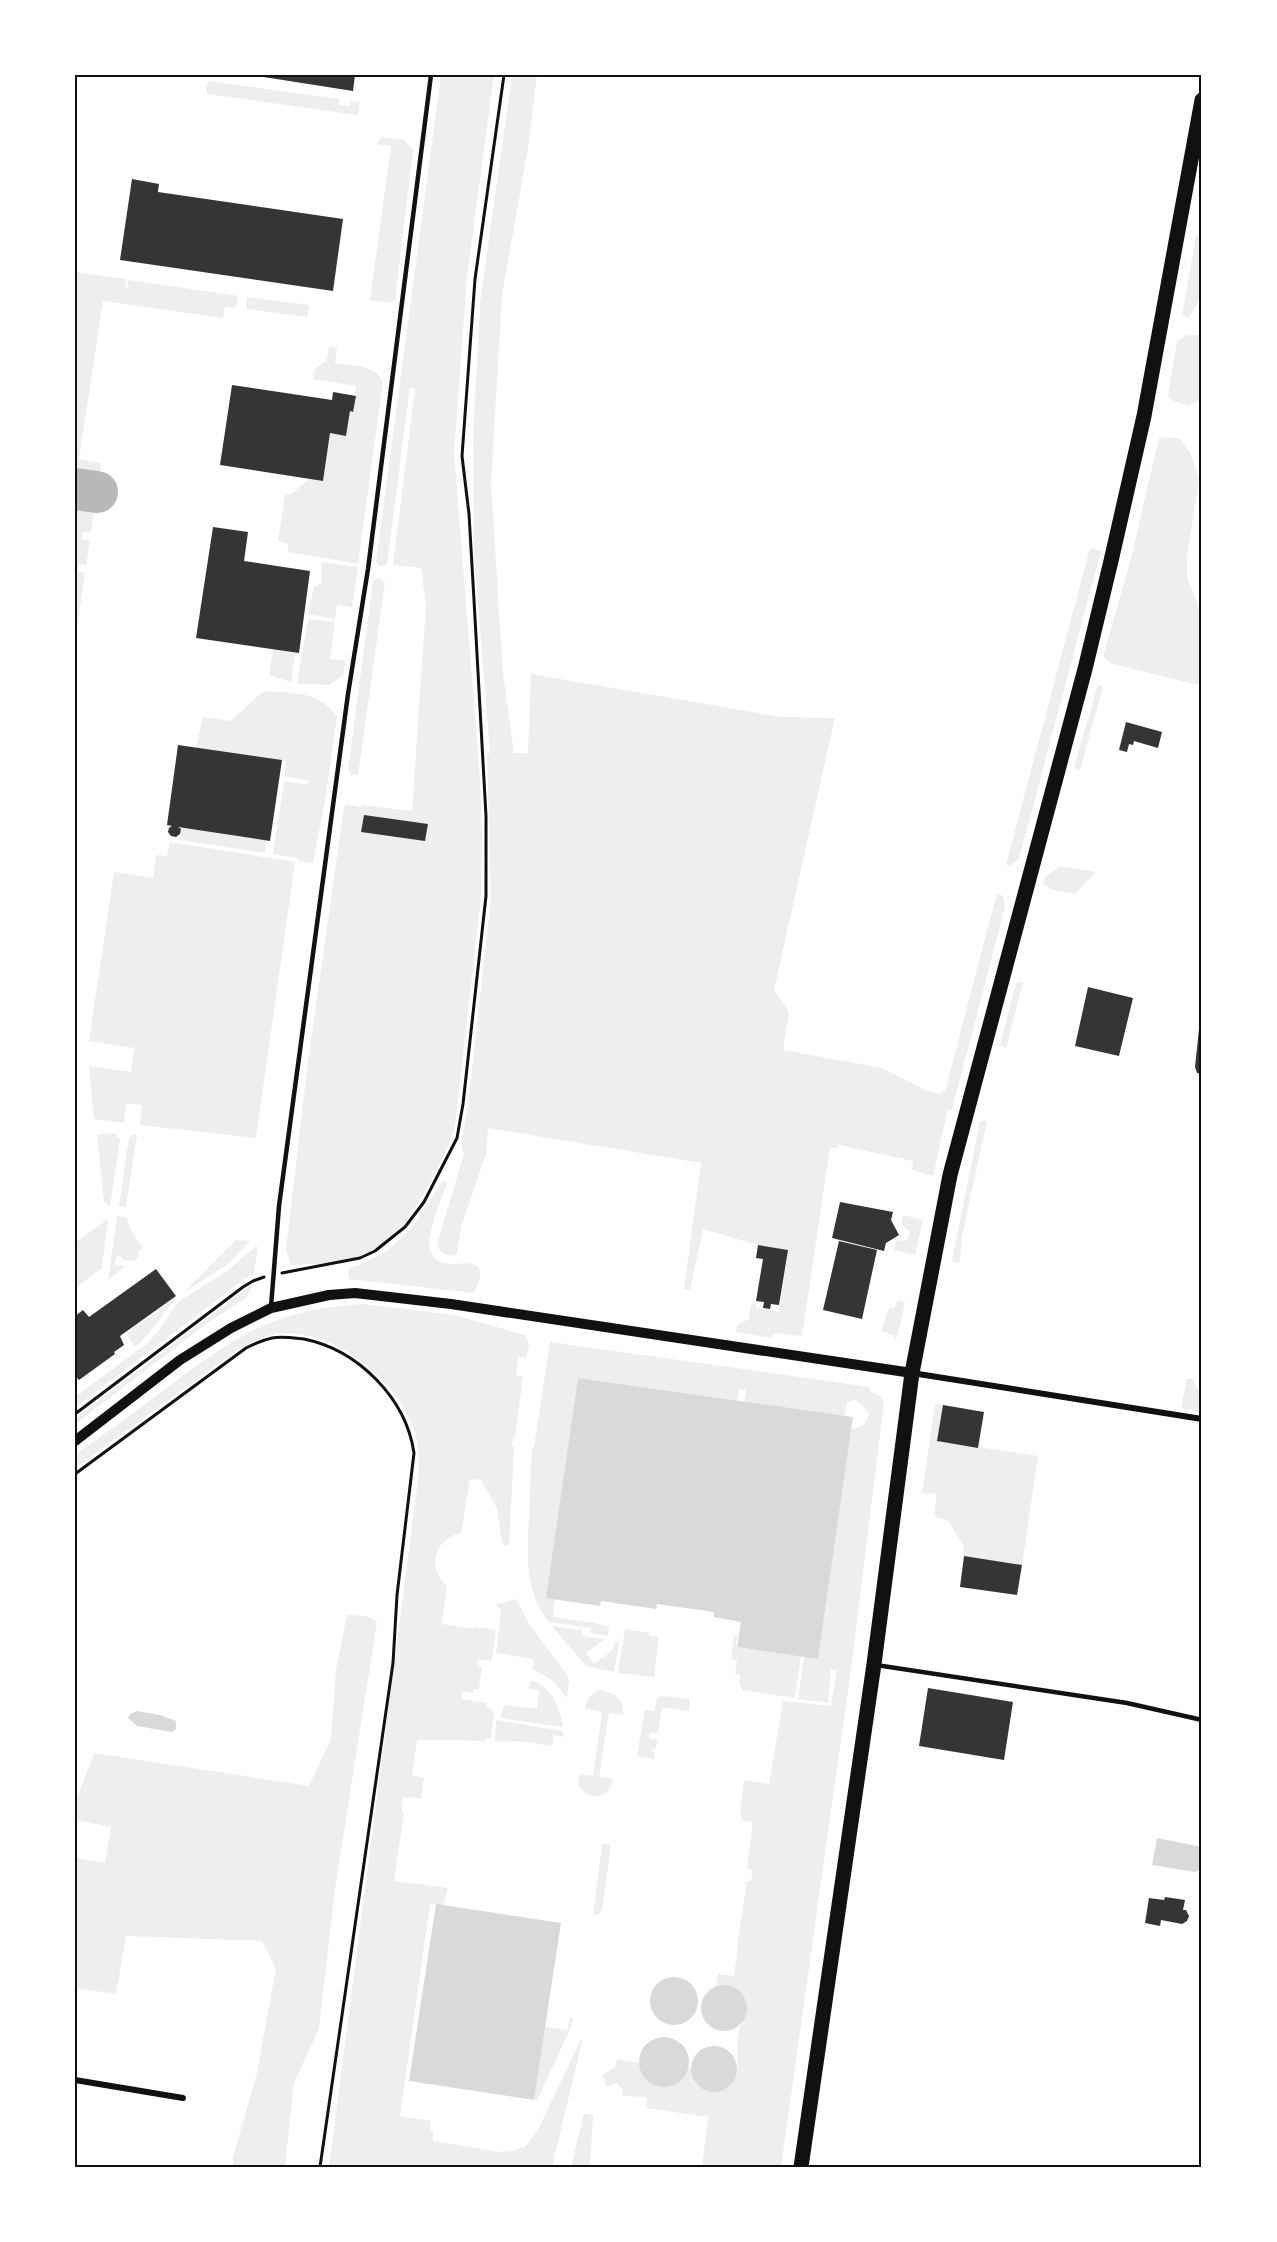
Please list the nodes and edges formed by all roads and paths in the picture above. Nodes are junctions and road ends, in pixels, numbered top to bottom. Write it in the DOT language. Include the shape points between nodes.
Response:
graph roads {
  1 [pos="431,75"];
  2 [pos="504,75"];
  3 [pos="1202,100"];
  4 [pos="297,1269"];
  5 [pos="253,1281"];
  6 [pos="271,1308"];
  7 [pos="912,1373"];
  8 [pos="75,1414"];
  9 [pos="1202,1419"];
  10 [pos="75,1441"];
  11 [pos="75,1474"];
  12 [pos="874,1664"];
  13 [pos="1202,1720"];
  14 [pos="75,2080"];
  15 [pos="183,2098"];
  16 [pos="320,2167"];
  17 [pos="801,2167"];
  1 -- 6 [label="lane" via="368,569 280,1197"];
  2 -- 4 [label="path" via="475,279 462,456 486,816 486,897 464,1104 457,1138 424,1202 405,1227 360,1258"];
  3 -- 7 [label="main road" via="1146,405 1121,517 1079,691 950,1175"];
  5 -- 8 [label="path"];
  6 -- 7 [label="street" via="355,1293"];
  6 -- 10 [label="street" via="180,1360"];
  7 -- 9 [label="street"];
  7 -- 12 [label="main road"];
  11 -- 16 [label="path" via="246,1348 273,1338 314,1341 356,1360 388,1396 412,1438 414,1453 393,1663"];
  12 -- 13 [label="lane" via="1127,1703"];
  12 -- 17 [label="main road"];
  14 -- 15 [label="street"];
}
